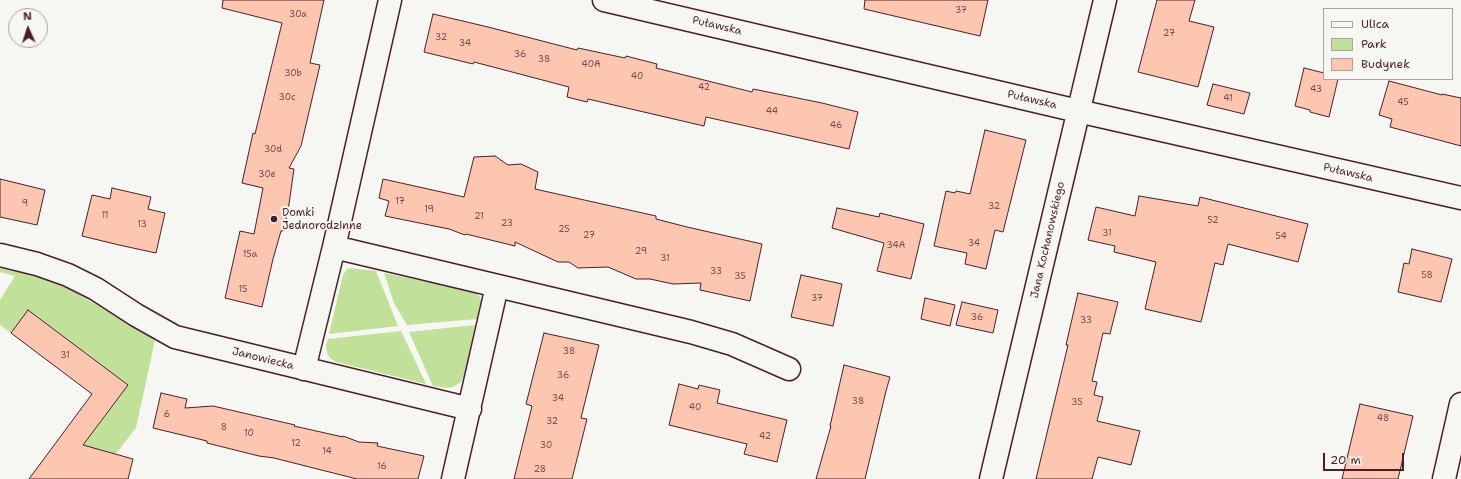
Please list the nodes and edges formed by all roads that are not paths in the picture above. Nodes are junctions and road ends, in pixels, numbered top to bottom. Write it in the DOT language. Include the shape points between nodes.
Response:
graph roads {
  1 [pos="390,0"];
  2 [pos="604,0"];
  3 [pos="1105,0"];
  4 [pos="1078,111"];
  5 [pos="1461,198"];
  6 [pos="334,247"];
  7 [pos="0,256"];
  8 [pos="497,286"];
  9 [pos="304,369"];
  10 [pos="789,369"];
  11 [pos="1461,404"];
  12 [pos="470,408"];
  13 [pos="453,479"];
  14 [pos="991,479"];
  15 [pos="1444,479"];
  1 -- 6 [label="street"];
  2 -- 4 [label="street, Puławska"];
  3 -- 4 [label="street, Jana Kochanowskiego"];
  4 -- 5 [label="street, Puławska"];
  4 -- 14 [label="street, Jana Kochanowskiego"];
  6 -- 8 [label="street"];
  6 -- 9 [label="street"];
  7 -- 9 [label="street, Janowiecka" via="37,264 68,275 175,337"];
  8 -- 10 [label="street" via="692,332 732,344"];
  8 -- 12 [label="street"];
  9 -- 12 [label="street, Janowiecka"];
  11 -- 15 [label="street"];
  12 -- 13 [label="street"];
}
